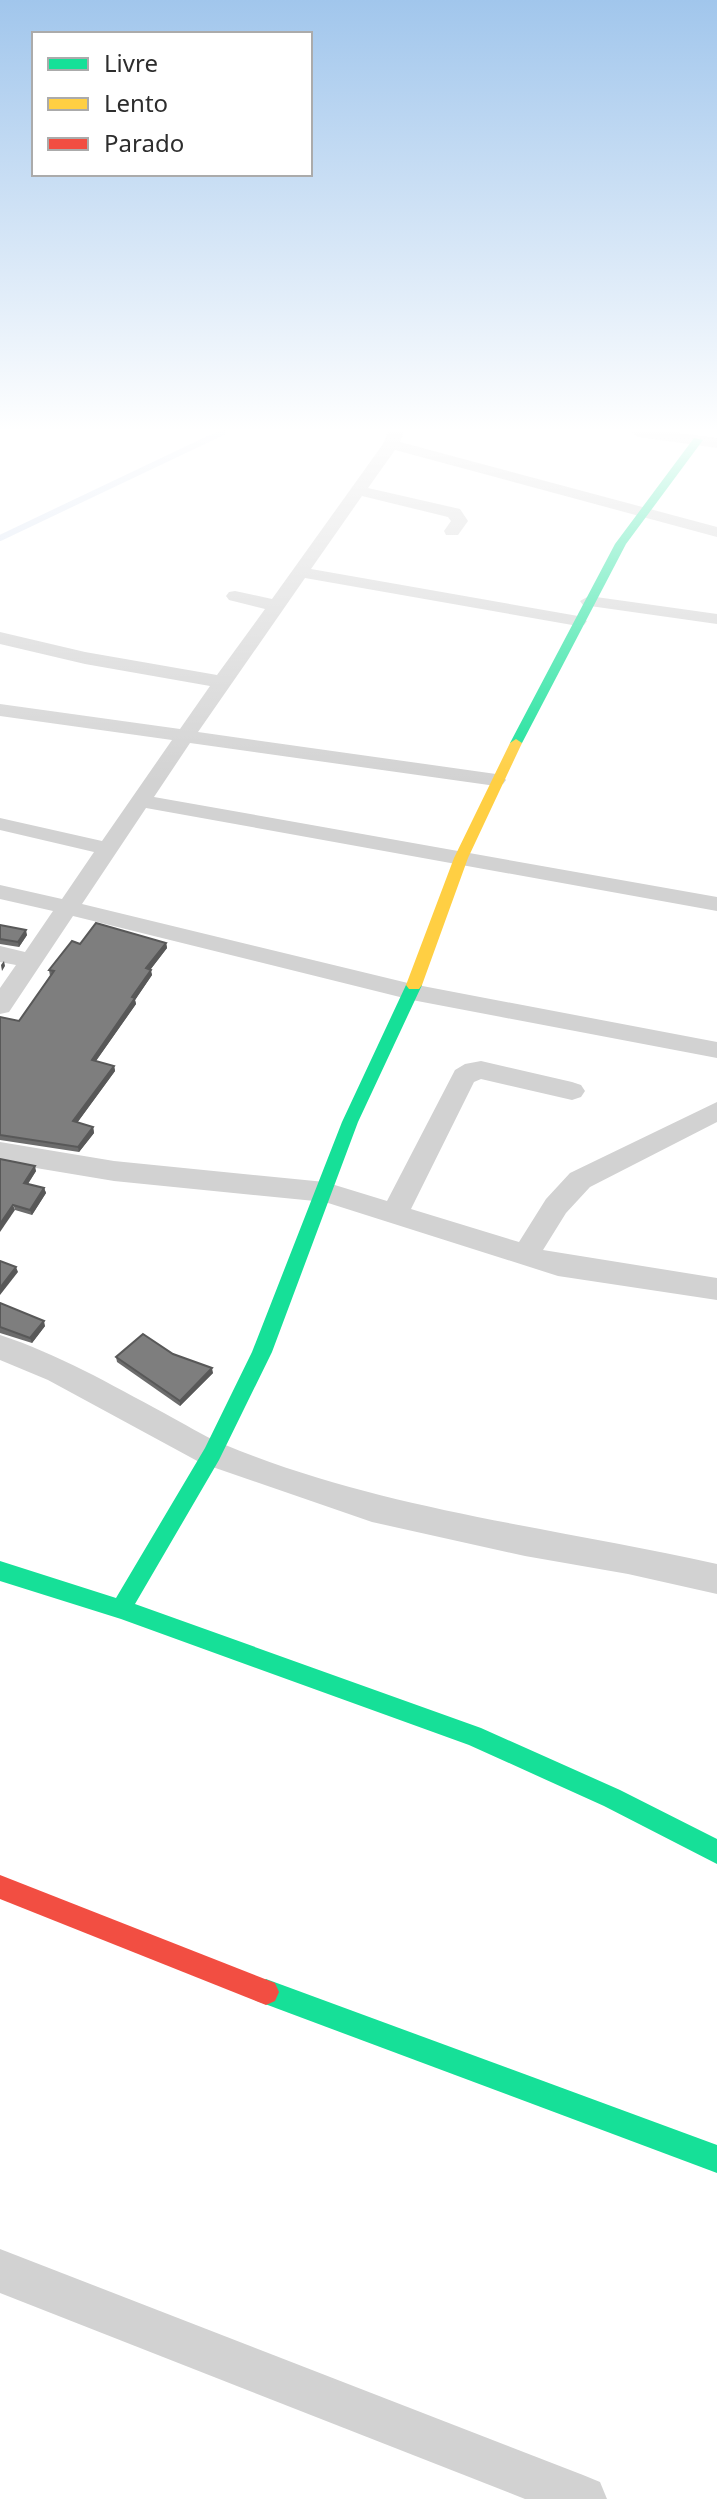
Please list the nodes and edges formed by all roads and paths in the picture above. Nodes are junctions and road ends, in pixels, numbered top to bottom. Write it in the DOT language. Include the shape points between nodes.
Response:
graph roads {
  1 [pos="316,549"];
  2 [pos="620,549"];
  3 [pos="299,572"];
  4 [pos="235,596"];
  5 [pos="589,601"];
  6 [pos="276,606"];
  7 [pos="717,619"];
  8 [pos="578,621"];
  9 [pos="0,638"];
  10 [pos="222,682"];
  11 [pos="0,710"];
  12 [pos="187,737"];
  13 [pos="496,780"];
  14 [pos="142,801"];
  15 [pos="0,824"];
  16 [pos="110,849"];
  17 [pos="461,858"];
  18 [pos="0,892"];
  19 [pos="717,904"];
  20 [pos="65,907"];
  21 [pos="0,954"];
  22 [pos="33,961"];
  23 [pos="412,992"];
  24 [pos="0,1006"];
  25 [pos="717,1050"];
  26 [pos="572,1091"];
  27 [pos="717,1111"];
  28 [pos="0,1152"];
  29 [pos="325,1192"];
  30 [pos="395,1213"];
  31 [pos="525,1256"];
  32 [pos="717,1289"];
  33 [pos="0,1347"];
  34 [pos="212,1454"];
  35 [pos="0,1571"];
  36 [pos="717,1579"];
  37 [pos="121,1609"];
  38 [pos="717,1852"];
  39 [pos="0,1887"];
  40 [pos="717,2159"];
  41 [pos="0,2271"];
  42 [pos="583,2499"];
  1 -- 3 [label="street"];
  2 -- 5 [label="street"];
  3 -- 6 [label="street"];
  3 -- 8 [label="street"];
  4 -- 6 [label="street"];
  5 -- 7 [label="street"];
  5 -- 8 [label="street"];
  6 -- 10 [label="street"];
  8 -- 13 [label="street"];
  9 -- 10 [label="street"];
  10 -- 12 [label="street"];
  11 -- 12 [label="street"];
  12 -- 13 [label="street"];
  12 -- 14 [label="street"];
  13 -- 17 [label="street"];
  14 -- 16 [label="street"];
  14 -- 17 [label="street"];
  15 -- 16 [label="street"];
  16 -- 20 [label="street"];
  17 -- 19 [label="street"];
  17 -- 23 [label="street"];
  18 -- 20 [label="street"];
  20 -- 22 [label="street"];
  20 -- 23 [label="street"];
  21 -- 22 [label="street"];
  22 -- 24 [label="street"];
  23 -- 25 [label="street"];
  23 -- 29 [label="street" via="350,1122"];
  26 -- 30 [label="street" via="481,1070 464,1076"];
  27 -- 31 [label="street" via="580,1180 556,1206"];
  28 -- 29 [label="street" via="114,1171"];
  29 -- 30 [label="street"];
  29 -- 34 [label="street" via="262,1352"];
  30 -- 31 [label="street"];
  31 -- 32 [label="street"];
  33 -- 34 [label="street" via="59,1371"];
  34 -- 36 [label="street" via="372,1508"];
  34 -- 37 [label="street"];
  35 -- 37 [label="street"];
  37 -- 38 [label="street" via="473,1736"];
  39 -- 40 [label="street" via="367,2031"];
  41 -- 42 [label="street"];
}
